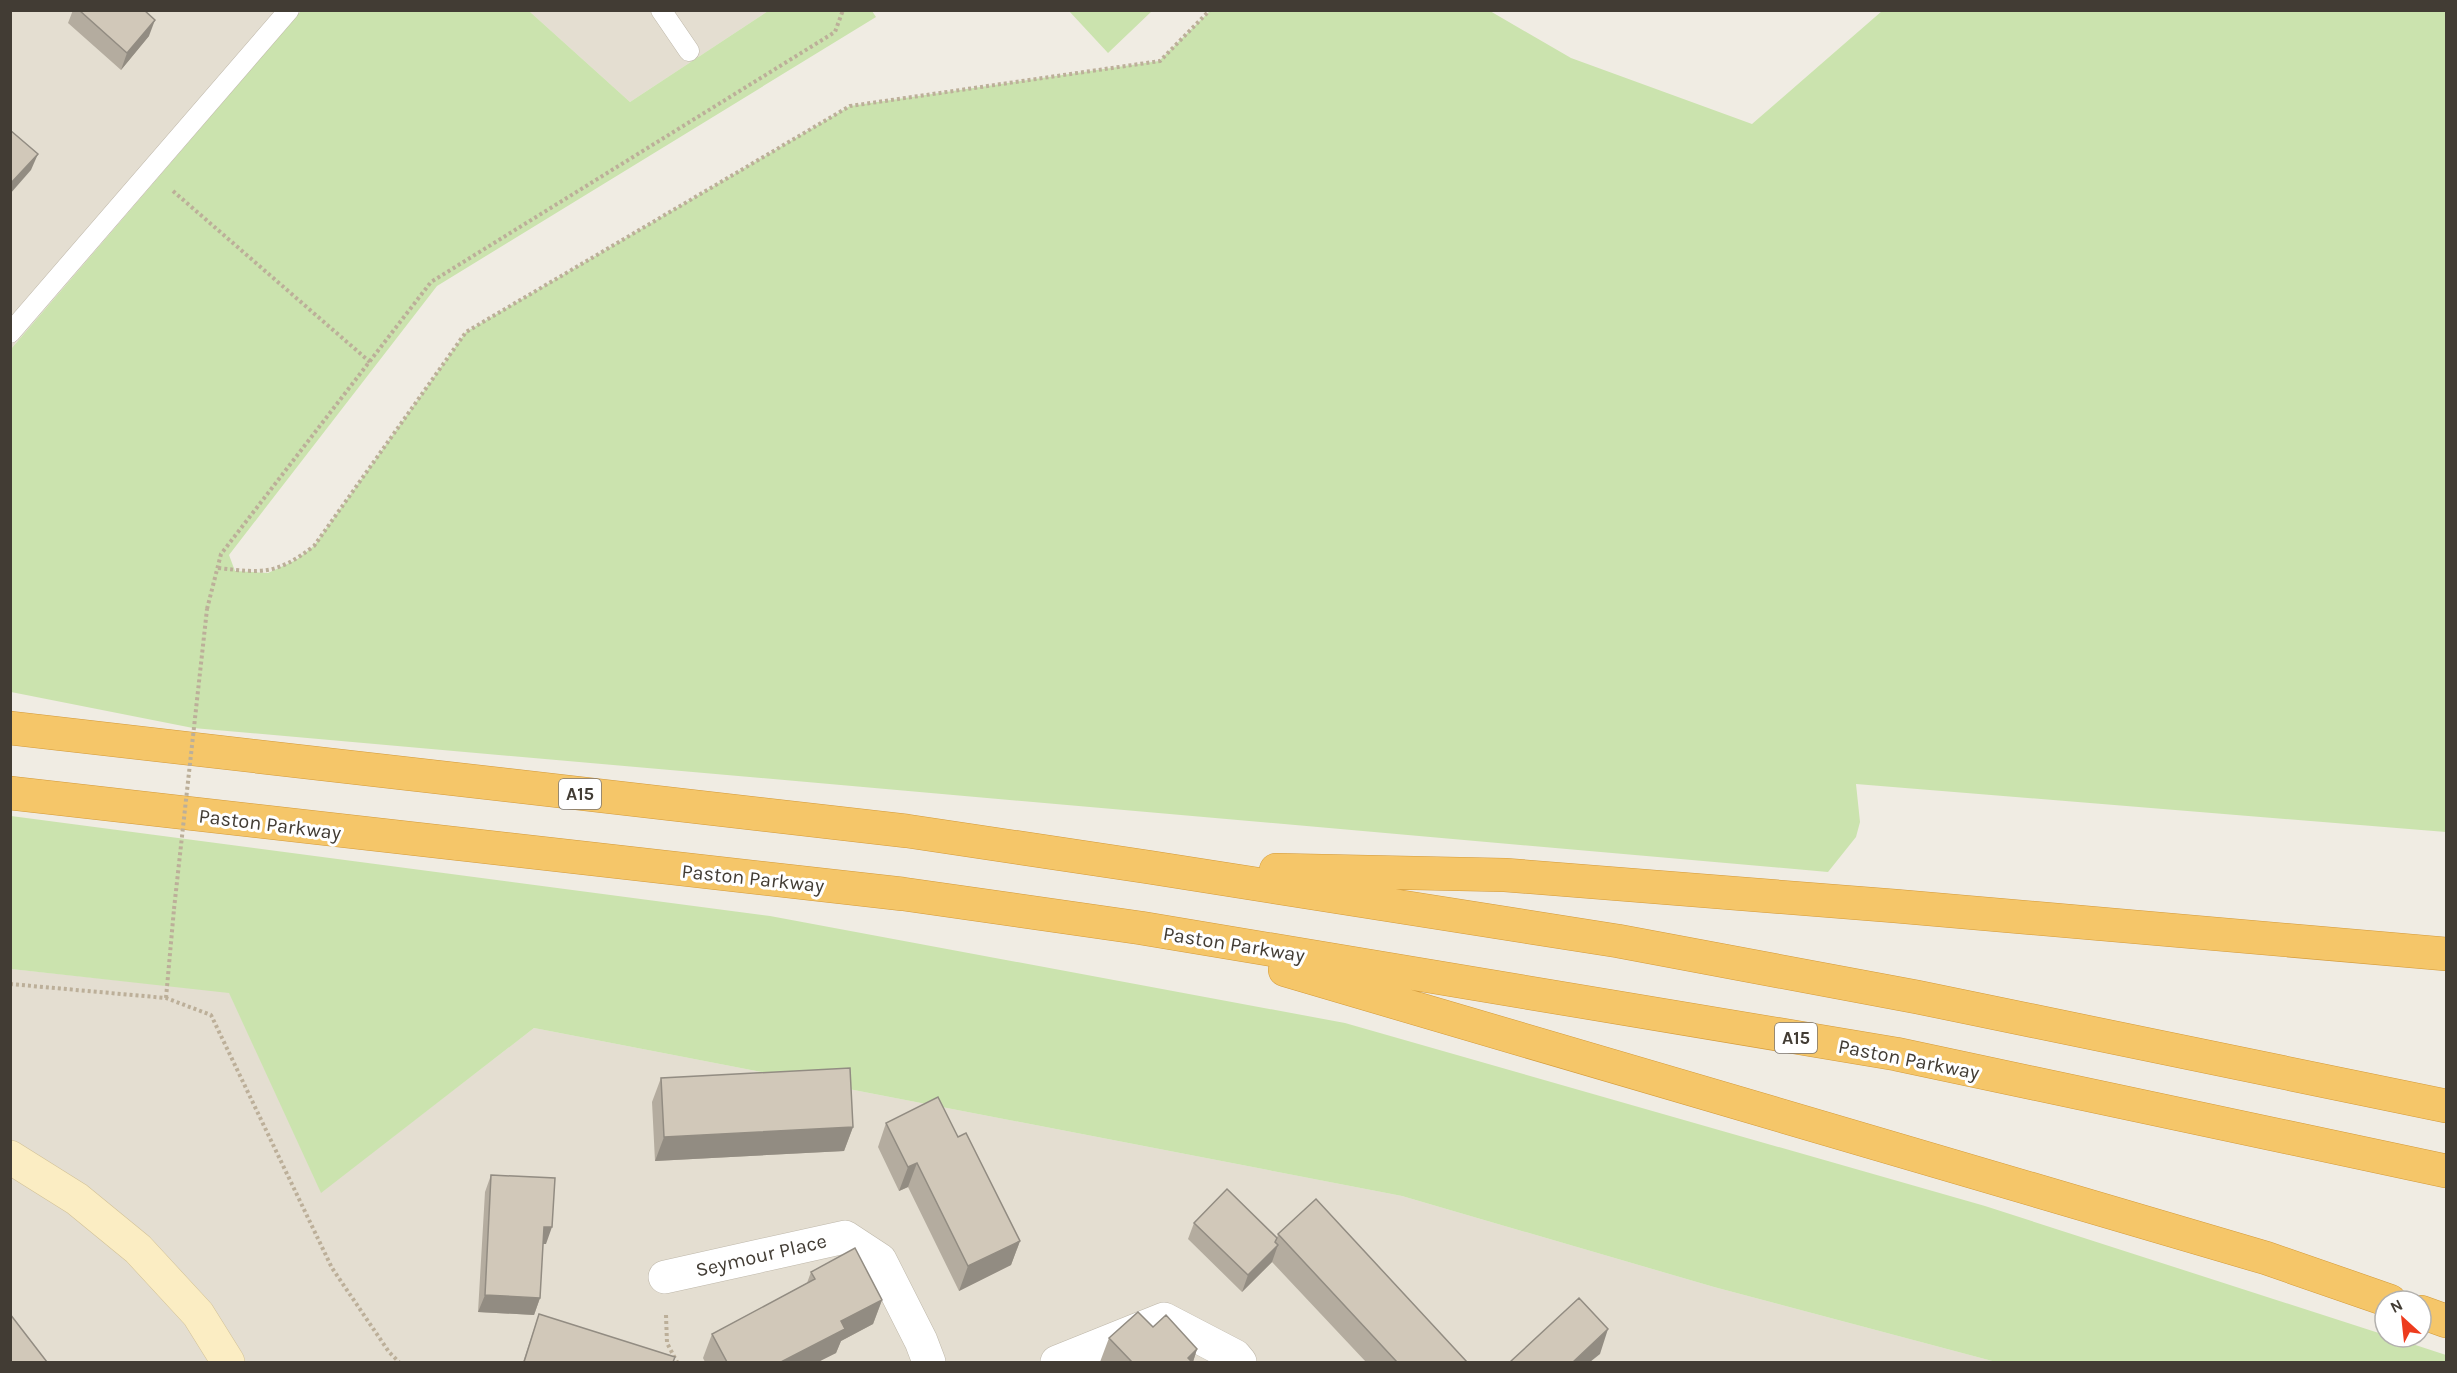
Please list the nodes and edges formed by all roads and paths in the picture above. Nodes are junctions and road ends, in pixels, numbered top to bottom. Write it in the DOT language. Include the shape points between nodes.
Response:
graph roads {
  1 [pos="289,10"];
  2 [pos="661,10"];
  3 [pos="843,10"];
  4 [pos="1210,10"];
  5 [pos="689,51"];
  6 [pos="150,171"];
  7 [pos="10,333"];
  8 [pos="370,362"];
  9 [pos="218,568"];
  10 [pos="10,728"];
  11 [pos="10,793"];
  12 [pos="1148,867"];
  13 [pos="1141,928"];
  14 [pos="2446,954"];
  15 [pos="10,984"];
  16 [pos="166,998"];
  17 [pos="2446,1106"];
  18 [pos="10,1157"];
  19 [pos="2446,1171"];
  20 [pos="666,1277"];
  21 [pos="2373,1295"];
  22 [pos="228,1362"];
  23 [pos="399,1362"];
  24 [pos="677,1362"];
  25 [pos="929,1362"];
  26 [pos="1057,1362"];
  27 [pos="1240,1362"];
  1 -- 6 [label="lane"];
  2 -- 5 [label="lane"];
  3 -- 8 [label="path" via="835,32 431,282"];
  4 -- 9 [label="path" via="1160,61 850,106 466,332 314,546 296,560 268,572"];
  6 -- 7 [label="lane"];
  6 -- 8 [label="path"];
  8 -- 9 [label="path" via="221,554"];
  9 -- 16 [label="path, bridge" via="207,609"];
  10 -- 12 [label="highway, A15" via="907,831"];
  11 -- 13 [label="highway, Paston Parkway / A15" via="903,894"];
  12 -- 14 [label="highway, A15" via="1505,875"];
  12 -- 17 [label="highway, A15" via="1653,948 1917,997"];
  13 -- 19 [label="highway, Paston Parkway / A15" via="1896,1054"];
  13 -- 21 [label="highway, A15" via="2254,1255"];
  15 -- 16 [label="path"];
  16 -- 23 [label="path" via="211,1015 332,1268"];
  18 -- 22 [label="street" via="77,1199 138,1249 198,1314"];
  20 -- 24 [label="path" via="667,1343"];
  20 -- 25 [label="street, Seymour Place" via="845,1237 880,1260"];
  26 -- 27 [label="street" via="1164,1319"];
}
